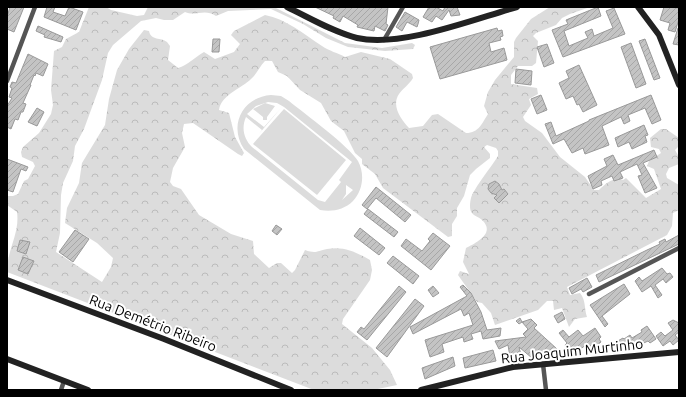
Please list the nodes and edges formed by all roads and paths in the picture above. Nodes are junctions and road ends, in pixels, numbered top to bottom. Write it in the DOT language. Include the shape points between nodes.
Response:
graph roads {
  1 [pos="35,7"];
  2 [pos="288,7"];
  3 [pos="403,7"];
  4 [pos="518,7"];
  5 [pos="638,7"];
  6 [pos="384,41"];
  7 [pos="7,81"];
  8 [pos="679,85"];
  9 [pos="679,248"];
  10 [pos="7,280"];
  11 [pos="590,294"];
  12 [pos="679,352"];
  13 [pos="7,359"];
  14 [pos="543,364"];
  15 [pos="64,381"];
  16 [pos="60,390"];
  17 [pos="88,390"];
  18 [pos="291,390"];
  19 [pos="421,390"];
  20 [pos="546,390"];
  1 -- 7 [label="street"];
  2 -- 6 [label="main road" via="356,38"];
  3 -- 6 [label="street"];
  4 -- 6 [label="main road" via="416,36"];
  5 -- 8 [label="main road" via="659,35"];
  9 -- 11 [label="street"];
  10 -- 18 [label="main road, Rua Demétrio Ribeiro"];
  12 -- 14 [label="main road, Rua Joaquim Murtinho"];
  13 -- 15 [label="main road"];
  14 -- 19 [label="main road, Rua Joaquim Murtinho" via="513,367"];
  14 -- 20 [label="street"];
  15 -- 16 [label="street"];
  15 -- 17 [label="main road"];
}
